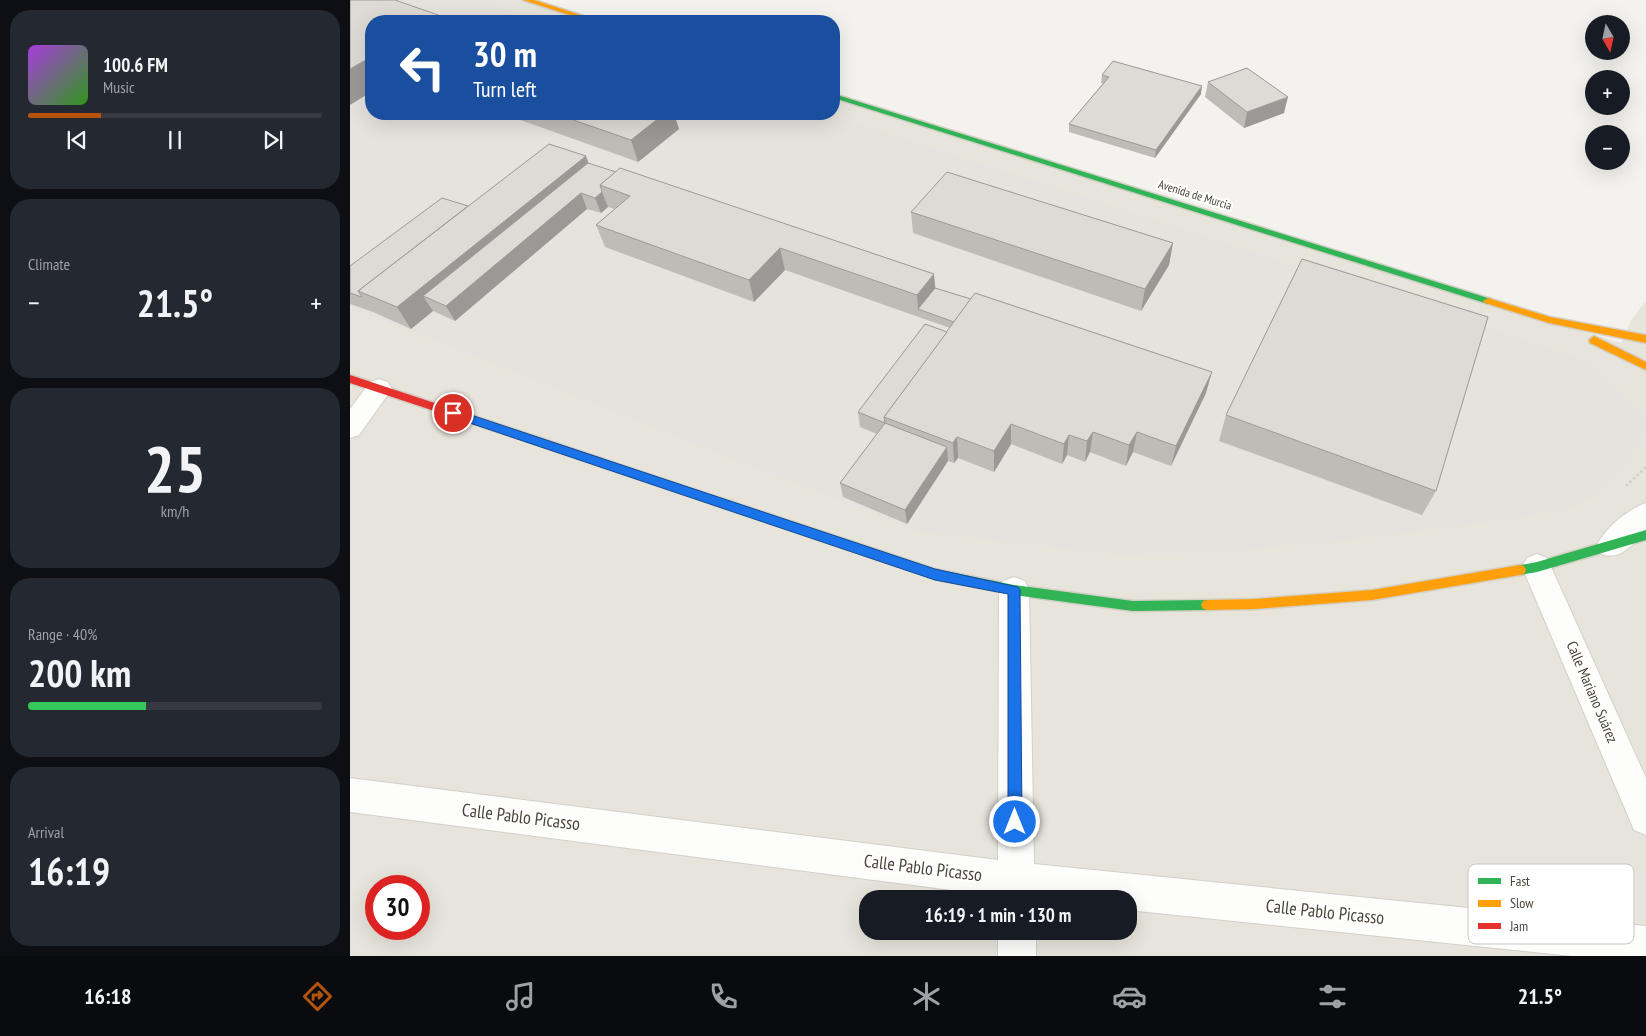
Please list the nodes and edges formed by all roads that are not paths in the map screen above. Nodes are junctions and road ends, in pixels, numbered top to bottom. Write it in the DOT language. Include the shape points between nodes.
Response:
graph roads {
  1 [pos="527,0"];
  2 [pos="576,15"];
  3 [pos="840,98"];
  4 [pos="1549,320"];
  5 [pos="1646,339"];
  6 [pos="1646,366"];
  7 [pos="350,380"];
  8 [pos="379,388"];
  9 [pos="350,428"];
  10 [pos="1646,515"];
  11 [pos="1646,535"];
  12 [pos="1611,545"];
  13 [pos="1538,567"];
  14 [pos="1014,590"];
  15 [pos="350,795"];
  16 [pos="1646,818"];
  17 [pos="1016,890"];
  18 [pos="1137,901"];
  19 [pos="1468,929"];
  20 [pos="1017,940"];
  21 [pos="1017,956"];
  1 -- 2 [label="street"];
  3 -- 4 [label="street, Avenida de Murcia"];
  4 -- 5 [label="street"];
  4 -- 6 [label="street"];
  7 -- 8 [label="street"];
  8 -- 9 [label="street"];
  8 -- 14 [label="street" via="935,574"];
  10 -- 12 [label="street"];
  11 -- 12 [label="street"];
  12 -- 13 [label="street"];
  13 -- 14 [label="street" via="1372,595 1255,604 1133,606"];
  13 -- 16 [label="street, Calle Mariano Suárez"];
  14 -- 17 [label="street"];
  15 -- 17 [label="street, Calle Pablo Picasso"];
  18 -- 19 [label="street, Calle Pablo Picasso"];
  20 -- 21 [label="street"];
}
